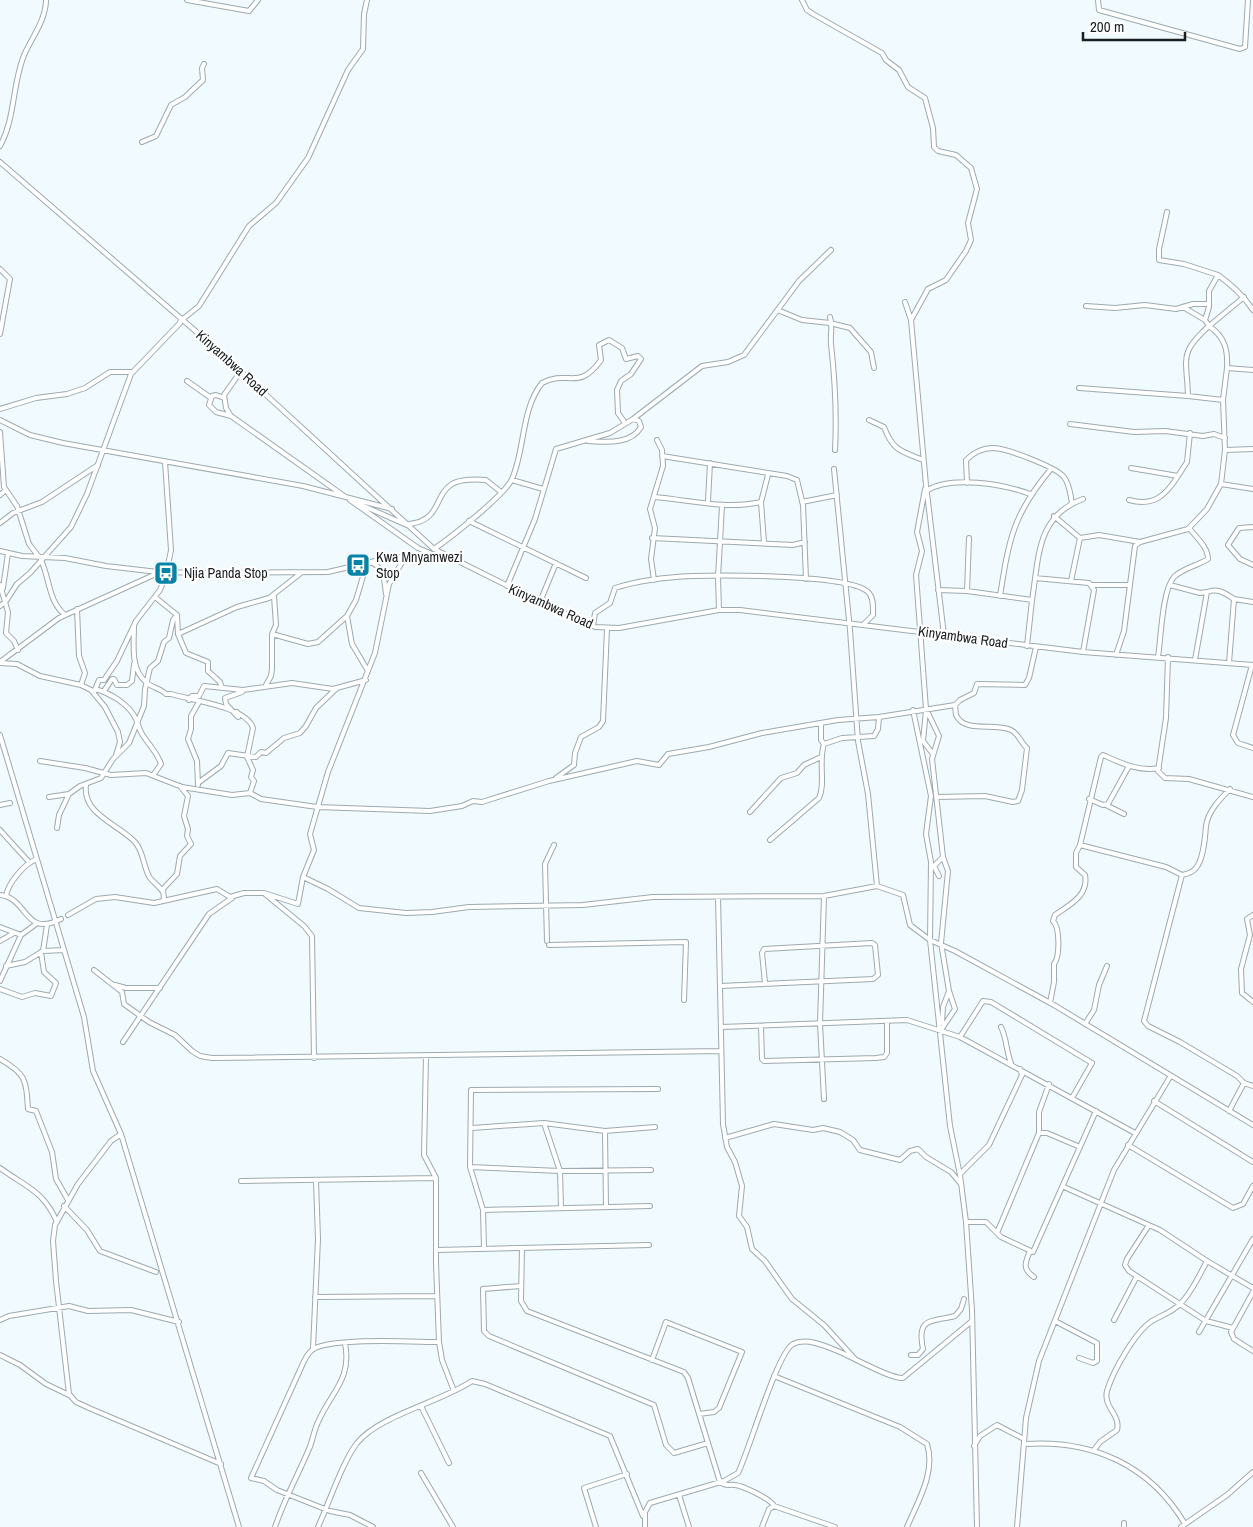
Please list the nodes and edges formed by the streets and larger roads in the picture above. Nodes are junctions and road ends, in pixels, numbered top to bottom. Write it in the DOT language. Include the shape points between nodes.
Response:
graph roads {
  1 [pos="46,0"];
  2 [pos="187,0"];
  3 [pos="258,0"];
  4 [pos="367,0"];
  5 [pos="802,0"];
  6 [pos="1098,0"];
  7 [pos="1248,0"];
  8 [pos="204,64"];
  9 [pos="142,142"];
  10 [pos="0,146"];
  11 [pos="0,162"];
  12 [pos="1167,212"];
  13 [pos="831,250"];
  14 [pos="0,269"];
  15 [pos="1218,275"];
  16 [pos="1244,297"];
  17 [pos="905,302"];
  18 [pos="1209,304"];
  19 [pos="1086,306"];
  20 [pos="1183,307"];
  21 [pos="1253,310"];
  22 [pos="780,311"];
  23 [pos="830,317"];
  24 [pos="182,319"];
  25 [pos="910,320"];
  26 [pos="1205,320"];
  27 [pos="832,323"];
  28 [pos="1210,326"];
  29 [pos="0,334"];
  30 [pos="874,368"];
  31 [pos="1227,368"];
  32 [pos="1253,370"];
  33 [pos="241,371"];
  34 [pos="133,372"];
  35 [pos="187,381"];
  36 [pos="1079,388"];
  37 [pos="1188,396"];
  38 [pos="212,398"];
  39 [pos="224,398"];
  40 [pos="1223,400"];
  41 [pos="0,409"];
  42 [pos="231,416"];
  43 [pos="633,418"];
  44 [pos="0,420"];
  45 [pos="869,420"];
  46 [pos="625,423"];
  47 [pos="1070,424"];
  48 [pos="0,432"];
  49 [pos="1190,434"];
  50 [pos="1225,438"];
  51 [pos="657,440"];
  52 [pos="586,441"];
  53 [pos="1253,449"];
  54 [pos="835,450"];
  55 [pos="1225,450"];
  56 [pos="102,451"];
  57 [pos="662,456"];
  58 [pos="923,460"];
  59 [pos="165,462"];
  60 [pos="710,464"];
  61 [pos="98,465"];
  62 [pos="1131,468"];
  63 [pos="834,469"];
  64 [pos="1051,469"];
  65 [pos="768,475"];
  66 [pos="1178,476"];
  67 [pos="512,480"];
  68 [pos="967,483"];
  69 [pos="1221,484"];
  70 [pos="926,485"];
  71 [pos="1253,489"];
  72 [pos="6,490"];
  73 [pos="543,490"];
  74 [pos="926,491"];
  75 [pos="501,492"];
  76 [pos="1030,494"];
  77 [pos="0,495"];
  78 [pos="837,496"];
  79 [pos="654,497"];
  80 [pos="348,499"];
  81 [pos="1083,499"];
  82 [pos="1129,500"];
  83 [pos="708,501"];
  84 [pos="761,502"];
  85 [pos="802,502"];
  86 [pos="1072,503"];
  87 [pos="722,506"];
  88 [pos="392,509"];
  89 [pos="18,511"];
  90 [pos="1054,516"];
  91 [pos="469,522"];
  92 [pos="0,523"];
  93 [pos="410,526"];
  94 [pos="1253,527"];
  95 [pos="1189,528"];
  96 [pos="652,538"];
  97 [pos="969,538"];
  98 [pos="1080,538"];
  99 [pos="719,540"];
  100 [pos="764,542"];
  101 [pos="805,542"];
  102 [pos="1140,542"];
  103 [pos="434,548"];
  104 [pos="524,548"];
  105 [pos="0,551"];
  106 [pos="8,552"];
  107 [pos="406,556"];
  108 [pos="436,556"];
  109 [pos="448,556"];
  110 [pos="41,558"];
  111 [pos="369,563"];
  112 [pos="556,564"];
  113 [pos="1253,565"];
  114 [pos="163,572"];
  115 [pos="302,573"];
  116 [pos="718,577"];
  117 [pos="586,578"];
  118 [pos="1036,578"];
  119 [pos="806,579"];
  120 [pos="654,580"];
  121 [pos="845,582"];
  122 [pos="1071,582"];
  123 [pos="0,585"];
  124 [pos="1091,585"];
  125 [pos="1130,585"];
  126 [pos="1170,585"];
  127 [pos="507,586"];
  128 [pos="938,590"];
  129 [pos="3,591"];
  130 [pos="967,591"];
  131 [pos="1207,592"];
  132 [pos="274,596"];
  133 [pos="386,596"];
  134 [pos="1000,596"];
  135 [pos="155,597"];
  136 [pos="1234,599"];
  137 [pos="1032,600"];
  138 [pos="6,601"];
  139 [pos="540,602"];
  140 [pos="1253,602"];
  141 [pos="0,606"];
  142 [pos="77,609"];
  143 [pos="719,610"];
  144 [pos="65,615"];
  145 [pos="177,615"];
  146 [pos="347,616"];
  147 [pos="849,622"];
  148 [pos="864,624"];
  149 [pos="134,626"];
  150 [pos="593,626"];
  151 [pos="607,629"];
  152 [pos="922,632"];
  153 [pos="178,634"];
  154 [pos="272,634"];
  155 [pos="944,635"];
  156 [pos="1027,646"];
  157 [pos="1036,647"];
  158 [pos="18,650"];
  159 [pos="1083,652"];
  160 [pos="1116,655"];
  161 [pos="1158,657"];
  162 [pos="1168,657"];
  163 [pos="135,660"];
  164 [pos="1195,660"];
  165 [pos="0,662"];
  166 [pos="1229,663"];
  167 [pos="1252,665"];
  168 [pos="368,671"];
  169 [pos="366,680"];
  170 [pos="146,683"];
  171 [pos="80,685"];
  172 [pos="265,686"];
  173 [pos="222,688"];
  174 [pos="337,688"];
  175 [pos="248,690"];
  176 [pos="94,691"];
  177 [pos="104,691"];
  178 [pos="189,700"];
  179 [pos="199,702"];
  180 [pos="955,705"];
  181 [pos="926,709"];
  182 [pos="913,710"];
  183 [pos="235,712"];
  184 [pos="879,717"];
  185 [pos="856,718"];
  186 [pos="138,724"];
  187 [pos="821,724"];
  188 [pos="0,735"];
  189 [pos="857,738"];
  190 [pos="824,744"];
  191 [pos="1253,748"];
  192 [pos="933,754"];
  193 [pos="115,757"];
  194 [pos="247,757"];
  195 [pos="821,757"];
  196 [pos="40,761"];
  197 [pos="574,765"];
  198 [pos="1130,766"];
  199 [pos="1159,768"];
  200 [pos="104,774"];
  201 [pos="151,774"];
  202 [pos="583,774"];
  203 [pos="552,780"];
  204 [pos="198,783"];
  205 [pos="86,786"];
  206 [pos="180,786"];
  207 [pos="198,789"];
  208 [pos="1230,789"];
  209 [pos="250,793"];
  210 [pos="69,794"];
  211 [pos="49,797"];
  212 [pos="936,797"];
  213 [pos="1253,797"];
  214 [pos="1090,799"];
  215 [pos="10,803"];
  216 [pos="0,805"];
  217 [pos="1106,805"];
  218 [pos="317,808"];
  219 [pos="750,812"];
  220 [pos="1124,814"];
  221 [pos="57,828"];
  222 [pos="0,830"];
  223 [pos="770,840"];
  224 [pos="554,845"];
  225 [pos="1080,845"];
  226 [pos="942,857"];
  227 [pos="37,860"];
  228 [pos="30,862"];
  229 [pos="1182,875"];
  230 [pos="938,876"];
  231 [pos="303,878"];
  232 [pos="877,886"];
  233 [pos="164,892"];
  234 [pos="264,894"];
  235 [pos="0,895"];
  236 [pos="6,896"];
  237 [pos="824,896"];
  238 [pos="718,897"];
  239 [pos="232,898"];
  240 [pos="164,900"];
  241 [pos="545,906"];
  242 [pos="68,915"];
  243 [pos="1253,915"];
  244 [pos="62,919"];
  245 [pos="55,922"];
  246 [pos="36,924"];
  247 [pos="47,925"];
  248 [pos="0,927"];
  249 [pos="14,933"];
  250 [pos="21,935"];
  251 [pos="930,940"];
  252 [pos="0,941"];
  253 [pos="940,943"];
  254 [pos="822,944"];
  255 [pos="64,950"];
  256 [pos="42,952"];
  257 [pos="1107,966"];
  258 [pos="3,969"];
  259 [pos="94,970"];
  260 [pos="0,980"];
  261 [pos="822,980"];
  262 [pos="110,983"];
  263 [pos="765,983"];
  264 [pos="721,986"];
  265 [pos="160,988"];
  266 [pos="0,989"];
  267 [pos="949,991"];
  268 [pos="684,1000"];
  269 [pos="1253,1002"];
  270 [pos="1050,1003"];
  271 [pos="141,1015"];
  272 [pos="887,1021"];
  273 [pos="820,1024"];
  274 [pos="1085,1024"];
  275 [pos="761,1026"];
  276 [pos="721,1027"];
  277 [pos="1000,1027"];
  278 [pos="941,1030"];
  279 [pos="960,1037"];
  280 [pos="123,1042"];
  281 [pos="721,1051"];
  282 [pos="426,1055"];
  283 [pos="314,1058"];
  284 [pos="0,1059"];
  285 [pos="823,1060"];
  286 [pos="1011,1064"];
  287 [pos="1018,1067"];
  288 [pos="1170,1077"];
  289 [pos="1244,1083"];
  290 [pos="1048,1084"];
  291 [pos="1253,1086"];
  292 [pos="658,1089"];
  293 [pos="1072,1098"];
  294 [pos="824,1099"];
  295 [pos="1154,1102"];
  296 [pos="1096,1111"];
  297 [pos="1229,1111"];
  298 [pos="544,1124"];
  299 [pos="1253,1125"];
  300 [pos="655,1127"];
  301 [pos="472,1128"];
  302 [pos="605,1131"];
  303 [pos="1039,1133"];
  304 [pos="1135,1133"];
  305 [pos="120,1134"];
  306 [pos="725,1138"];
  307 [pos="1128,1144"];
  308 [pos="1080,1147"];
  309 [pos="1253,1162"];
  310 [pos="470,1167"];
  311 [pos="0,1168"];
  312 [pos="606,1170"];
  313 [pos="651,1170"];
  314 [pos="560,1171"];
  315 [pos="960,1174"];
  316 [pos="436,1178"];
  317 [pos="241,1181"];
  318 [pos="316,1181"];
  319 [pos="961,1184"];
  320 [pos="1253,1186"];
  321 [pos="1064,1187"];
  322 [pos="68,1200"];
  323 [pos="1101,1203"];
  324 [pos="64,1206"];
  325 [pos="650,1206"];
  326 [pos="606,1207"];
  327 [pos="561,1208"];
  328 [pos="483,1210"];
  329 [pos="57,1222"];
  330 [pos="966,1222"];
  331 [pos="1149,1225"];
  332 [pos="997,1233"];
  333 [pos="1253,1239"];
  334 [pos="649,1245"];
  335 [pos="522,1248"];
  336 [pos="484,1249"];
  337 [pos="1247,1249"];
  338 [pos="436,1250"];
  339 [pos="1030,1251"];
  340 [pos="1253,1252"];
  341 [pos="1208,1261"];
  342 [pos="156,1272"];
  343 [pos="1137,1276"];
  344 [pos="1232,1276"];
  345 [pos="1034,1277"];
  346 [pos="521,1286"];
  347 [pos="1253,1288"];
  348 [pos="1253,1292"];
  349 [pos="437,1296"];
  350 [pos="315,1297"];
  351 [pos="964,1299"];
  352 [pos="1182,1303"];
  353 [pos="58,1307"];
  354 [pos="0,1320"];
  355 [pos="1114,1320"];
  356 [pos="1206,1320"];
  357 [pos="972,1321"];
  358 [pos="1055,1321"];
  359 [pos="179,1322"];
  360 [pos="1233,1328"];
  361 [pos="1199,1332"];
  362 [pos="439,1342"];
  363 [pos="345,1343"];
  364 [pos="313,1348"];
  365 [pos="1253,1351"];
  366 [pos="0,1355"];
  367 [pos="911,1356"];
  368 [pos="1079,1358"];
  369 [pos="855,1359"];
  370 [pos="652,1360"];
  371 [pos="774,1376"];
  372 [pos="454,1391"];
  373 [pos="69,1395"];
  374 [pos="421,1406"];
  375 [pos="699,1414"];
  376 [pos="1024,1439"];
  377 [pos="708,1443"];
  378 [pos="1024,1444"];
  379 [pos="974,1446"];
  380 [pos="1094,1450"];
  381 [pos="448,1463"];
  382 [pos="221,1464"];
  383 [pos="1253,1472"];
  384 [pos="421,1473"];
  385 [pos="627,1474"];
  386 [pos="720,1482"];
  387 [pos="289,1494"];
  388 [pos="679,1495"];
  389 [pos="774,1506"];
  390 [pos="326,1509"];
  391 [pos="644,1518"];
  392 [pos="1186,1524"];
  393 [pos="240,1527"];
  394 [pos="275,1527"];
  395 [pos="318,1527"];
  396 [pos="373,1527"];
  397 [pos="453,1527"];
  398 [pos="596,1527"];
  399 [pos="645,1527"];
  400 [pos="689,1527"];
  401 [pos="762,1527"];
  402 [pos="835,1527"];
  403 [pos="907,1527"];
  404 [pos="977,1527"];
  405 [pos="1017,1527"];
  406 [pos="1181,1527"];
  1 -- 10 [label="street" via="45,12 24,55 12,112"];
  2 -- 3 [label="street" via="249,11"];
  4 -- 24 [label="street" via="363,49 348,70 308,158 276,203 249,226 199,306"];
  5 -- 25 [label="street" via="806,10 882,53 908,87 925,98 934,147 956,155 970,168 976,182 968,223 971,240 966,251 946,280 928,288"];
  6 -- 7 [label="street" via="1099,10 1240,50 1245,47"];
  8 -- 9 [label="street" via="203,80 171,105 156,136"];
  11 -- 24 [label="street, Kinyambwa Road"];
  12 -- 15 [label="street" via="1159,260"];
  13 -- 43 [label="street" via="798,281 744,355 728,362 702,366"];
  14 -- 29 [label="street" via="10,279"];
  15 -- 16 [label="street"];
  15 -- 18 [label="street" via="1209,291"];
  16 -- 21 [label="street"];
  16 -- 28 [label="street"];
  17 -- 25 [label="street"];
  18 -- 20 [label="street"];
  18 -- 26 [label="street"];
  19 -- 20 [label="street"];
  20 -- 26 [label="street"];
  22 -- 27 [label="street" via="802,320"];
  23 -- 27 [label="street"];
  24 -- 33 [label="street, Kinyambwa Road"];
  24 -- 34 [label="street"];
  25 -- 58 [label="street"];
  26 -- 28 [label="street"];
  27 -- 30 [label="street" via="850,328 856,334 871,352"];
  27 -- 54 [label="street" via="837,399"];
  28 -- 31 [label="street" via="1227,348"];
  28 -- 37 [label="street" via="1187,351"];
  31 -- 32 [label="street"];
  31 -- 40 [label="street"];
  33 -- 39 [label="street" via="225,391"];
  33 -- 88 [label="street, Kinyambwa Road"];
  34 -- 41 [label="street" via="110,372 85,388"];
  34 -- 56 [label="street"];
  35 -- 38 [label="street"];
  36 -- 37 [label="street"];
  37 -- 40 [label="street"];
  38 -- 39 [label="street" via="219,394"];
  38 -- 42 [label="street" via="209,405 212,410"];
  39 -- 42 [label="street"];
  40 -- 50 [label="street"];
  42 -- 80 [label="street"];
  43 -- 46 [label="street"];
  43 -- 52 [label="street" via="641,427 630,436 614,442"];
  44 -- 56 [label="street" via="30,434"];
  45 -- 58 [label="street" via="884,427 890,444"];
  46 -- 52 [label="street" via="610,433"];
  46 -- 67 [label="street" via="618,414 617,390 641,359 638,356 626,359 622,348 611,340 599,344 600,360 587,376 576,380 546,381 538,388"];
  47 -- 49 [label="street" via="1134,432 1166,430"];
  48 -- 72 [label="street"];
  49 -- 50 [label="street" via="1214,434"];
  49 -- 66 [label="street" via="1187,462"];
  50 -- 55 [label="street"];
  51 -- 57 [label="street"];
  52 -- 73 [label="street" via="556,449"];
  53 -- 55 [label="street"];
  55 -- 69 [label="street"];
  56 -- 59 [label="street"];
  56 -- 61 [label="street"];
  57 -- 60 [label="street"];
  57 -- 79 [label="street" via="663,466"];
  58 -- 70 [label="street"];
  59 -- 80 [label="street" via="303,486"];
  59 -- 114 [label="street" via="171,550"];
  60 -- 65 [label="street"];
  60 -- 83 [label="street"];
  61 -- 89 [label="street" via="42,502"];
  61 -- 110 [label="street" via="71,527"];
  62 -- 66 [label="street"];
  63 -- 78 [label="street"];
  64 -- 68 [label="street" via="995,448 983,449 966,460"];
  64 -- 76 [label="street"];
  64 -- 86 [label="street" via="1066,480"];
  65 -- 84 [label="street"];
  65 -- 85 [label="street" via="797,480"];
  66 -- 82 [label="street" via="1166,494 1155,500"];
  67 -- 73 [label="street"];
  67 -- 75 [label="street"];
  68 -- 74 [label="street" via="942,485"];
  68 -- 76 [label="street" via="995,483"];
  69 -- 71 [label="street"];
  69 -- 95 [label="street" via="1207,509"];
  70 -- 74 [label="street"];
  70 -- 152 [label="street" via="917,532 922,551 916,575"];
  72 -- 77 [label="street"];
  72 -- 89 [label="street"];
  73 -- 104 [label="street"];
  74 -- 128 [label="street"];
  75 -- 91 [label="street"];
  75 -- 93 [label="street" via="486,480 454,483 421,523"];
  76 -- 134 [label="street" via="1014,526"];
  78 -- 85 [label="street"];
  78 -- 121 [label="street"];
  79 -- 87 [label="street"];
  79 -- 96 [label="street" via="650,509 655,528"];
  80 -- 88 [label="street"];
  80 -- 93 [label="street"];
  80 -- 108 [label="street" via="418,548"];
  81 -- 86 [label="street"];
  84 -- 87 [label="street"];
  84 -- 100 [label="street"];
  85 -- 101 [label="street"];
  86 -- 90 [label="street"];
  87 -- 99 [label="street"];
  88 -- 93 [label="street, Kinyambwa Road"];
  89 -- 92 [label="street"];
  89 -- 110 [label="street" via="29,544"];
  90 -- 98 [label="street"];
  90 -- 118 [label="street" via="1044,532"];
  91 -- 103 [label="street"];
  91 -- 104 [label="street"];
  93 -- 103 [label="street, Kinyambwa Road"];
  94 -- 113 [label="street" via="1239,528 1228,545 1240,560"];
  95 -- 102 [label="street"];
  95 -- 126 [label="street" via="1204,546 1208,560 1184,570 1173,578"];
  96 -- 99 [label="street"];
  96 -- 120 [label="street"];
  97 -- 130 [label="street"];
  98 -- 102 [label="street" via="1099,535"];
  98 -- 122 [label="street"];
  99 -- 100 [label="street"];
  99 -- 116 [label="street"];
  100 -- 101 [label="street" via="793,545"];
  101 -- 119 [label="street"];
  102 -- 125 [label="street" via="1136,546"];
  103 -- 109 [label="street, Kinyambwa Road"];
  104 -- 112 [label="street"];
  104 -- 127 [label="street"];
  105 -- 106 [label="street"];
  106 -- 110 [label="street"];
  106 -- 129 [label="street"];
  107 -- 108 [label="street"];
  107 -- 111 [label="street"];
  107 -- 133 [label="street" via="392,578"];
  108 -- 109 [label="street"];
  109 -- 127 [label="street, Kinyambwa Road"];
  110 -- 114 [label="street" via="65,558 102,566"];
  110 -- 138 [label="street"];
  110 -- 144 [label="street" via="54,602"];
  111 -- 115 [label="street" via="339,571"];
  111 -- 133 [label="street" via="379,566 383,573"];
  111 -- 146 [label="street"];
  112 -- 117 [label="street"];
  112 -- 139 [label="street"];
  114 -- 115 [label="street"];
  114 -- 135 [label="street" via="162,587"];
  114 -- 142 [label="street"];
  115 -- 132 [label="street"];
  116 -- 119 [label="street"];
  116 -- 120 [label="street"];
  116 -- 143 [label="street"];
  118 -- 122 [label="street"];
  118 -- 137 [label="street"];
  119 -- 121 [label="street"];
  120 -- 150 [label="street" via="615,588 610,603 595,614"];
  121 -- 147 [label="street"];
  121 -- 148 [label="street" via="870,593 873,615"];
  122 -- 124 [label="street"];
  123 -- 129 [label="street"];
  124 -- 125 [label="street"];
  124 -- 159 [label="street" via="1094,590"];
  125 -- 160 [label="street" via="1124,631"];
  126 -- 131 [label="street"];
  126 -- 161 [label="street"];
  127 -- 139 [label="street, Kinyambwa Road"];
  128 -- 130 [label="street"];
  128 -- 155 [label="street"];
  129 -- 138 [label="street"];
  130 -- 134 [label="street"];
  131 -- 136 [label="street" via="1224,592"];
  131 -- 164 [label="street"];
  132 -- 153 [label="street" via="237,607"];
  132 -- 154 [label="street" via="276,624"];
  133 -- 168 [label="street"];
  134 -- 137 [label="street"];
  135 -- 145 [label="street"];
  135 -- 149 [label="street"];
  136 -- 140 [label="street"];
  136 -- 166 [label="street"];
  137 -- 156 [label="street"];
  138 -- 141 [label="street"];
  138 -- 158 [label="street" via="6,633"];
  139 -- 150 [label="street, Kinyambwa Road"];
  142 -- 144 [label="street"];
  142 -- 171 [label="street" via="79,656 85,673"];
  143 -- 147 [label="street, Kinyambwa Road"];
  143 -- 151 [label="street, Kinyambwa Road"];
  144 -- 158 [label="street" via="42,628"];
  145 -- 153 [label="street"];
  145 -- 170 [label="street" via="161,656 150,668"];
  146 -- 154 [label="street" via="312,645"];
  146 -- 168 [label="street" via="352,644"];
  147 -- 148 [label="street, Kinyambwa Road"];
  147 -- 185 [label="street"];
  148 -- 152 [label="street, Kinyambwa Road"];
  149 -- 163 [label="street"];
  149 -- 176 [label="street" via="115,666 104,680 99,680"];
  150 -- 151 [label="street, Kinyambwa Road"];
  151 -- 197 [label="street" via="603,721 581,737"];
  152 -- 155 [label="street, Kinyambwa Road"];
  152 -- 181 [label="street"];
  153 -- 173 [label="street" via="186,654 208,662 208,671"];
  154 -- 172 [label="street" via="272,669"];
  155 -- 156 [label="street, Kinyambwa Road"];
  156 -- 157 [label="street, Kinyambwa Road"];
  157 -- 159 [label="street, Kinyambwa Road"];
  157 -- 180 [label="street" via="1025,685 977,684 974,693"];
  158 -- 165 [label="street"];
  159 -- 160 [label="street, Kinyambwa Road"];
  160 -- 161 [label="street, Kinyambwa Road"];
  161 -- 162 [label="street, Kinyambwa Road"];
  162 -- 164 [label="street, Kinyambwa Road"];
  162 -- 199 [label="street" via="1166,718"];
  163 -- 170 [label="street"];
  163 -- 177 [label="street" via="132,681 127,685 117,685 112,679"];
  164 -- 166 [label="street, Kinyambwa Road"];
  165 -- 171 [label="street"];
  166 -- 167 [label="street, Kinyambwa Road"];
  167 -- 191 [label="street" via="1233,735 1238,743"];
  168 -- 169 [label="street"];
  169 -- 174 [label="street"];
  169 -- 218 [label="street" via="332,761"];
  170 -- 178 [label="street" via="166,694"];
  170 -- 186 [label="street"];
  171 -- 176 [label="street"];
  172 -- 174 [label="street" via="292,683"];
  172 -- 175 [label="street"];
  173 -- 175 [label="street"];
  173 -- 178 [label="street" via="204,686 199,696 192,696"];
  174 -- 194 [label="street" via="316,708 300,733 284,738 266,753"];
  175 -- 183 [label="street" via="225,698 226,704 238,717"];
  176 -- 177 [label="street"];
  176 -- 193 [label="street" via="118,732 120,742"];
  177 -- 186 [label="street" via="129,708"];
  178 -- 179 [label="street"];
  179 -- 183 [label="street"];
  179 -- 204 [label="street" via="191,716 188,738 197,761"];
  180 -- 181 [label="street"];
  180 -- 212 [label="street" via="956,715 964,723 1011,730 1027,748 1022,790 1018,800 1013,802 986,796"];
  181 -- 182 [label="street"];
  181 -- 192 [label="street" via="923,741"];
  181 -- 192 [label="street" via="939,736"];
  182 -- 184 [label="street"];
  182 -- 251 [label="street" via="931,796 926,834 930,862"];
  183 -- 194 [label="street" via="246,717 253,727"];
  184 -- 185 [label="street"];
  184 -- 189 [label="street" via="874,736"];
  185 -- 187 [label="street"];
  185 -- 189 [label="street"];
  186 -- 193 [label="street" via="127,746"];
  186 -- 201 [label="street" via="161,764 158,772"];
  187 -- 190 [label="street"];
  187 -- 202 [label="street" via="762,733 668,754 659,765 637,761"];
  188 -- 227 [label="street"];
  189 -- 190 [label="street"];
  189 -- 232 [label="street" via="868,794"];
  190 -- 195 [label="street"];
  192 -- 212 [label="street"];
  193 -- 200 [label="street"];
  194 -- 204 [label="street" via="228,754 221,766"];
  194 -- 209 [label="street" via="254,781"];
  195 -- 219 [label="street" via="804,765 797,773 781,778"];
  195 -- 223 [label="street" via="822,792 819,798"];
  196 -- 200 [label="street"];
  197 -- 202 [label="street"];
  197 -- 203 [label="street"];
  198 -- 199 [label="street" via="1150,770"];
  198 -- 214 [label="street" via="1103,755 1100,757"];
  198 -- 217 [label="street"];
  199 -- 208 [label="street" via="1165,778 1189,779"];
  200 -- 201 [label="street"];
  200 -- 205 [label="street"];
  201 -- 206 [label="street"];
  202 -- 203 [label="street"];
  203 -- 218 [label="street" via="445,810"];
  204 -- 207 [label="street"];
  205 -- 210 [label="street" via="80,786"];
  205 -- 233 [label="street" via="85,796 90,805 135,842 150,877"];
  206 -- 207 [label="street"];
  206 -- 233 [label="street" via="188,796 184,816 191,844 180,856 178,871"];
  207 -- 209 [label="street" via="232,795"];
  208 -- 213 [label="street"];
  208 -- 229 [label="street" via="1213,808 1197,867"];
  209 -- 218 [label="street" via="261,799"];
  210 -- 211 [label="street"];
  210 -- 221 [label="street"];
  212 -- 226 [label="street"];
  214 -- 217 [label="street"];
  214 -- 225 [label="street"];
  215 -- 216 [label="street"];
  217 -- 220 [label="street"];
  218 -- 231 [label="street" via="310,834 314,850"];
  222 -- 228 [label="street"];
  224 -- 241 [label="street" via="544,864"];
  225 -- 229 [label="street" via="1166,867"];
  225 -- 270 [label="street" via="1076,853 1076,867 1085,875 1084,886 1074,904 1054,915 1053,921 1058,930 1058,960 1054,964"];
  226 -- 230 [label="street" via="934,866"];
  226 -- 253 [label="street" via="948,871"];
  227 -- 228 [label="street"];
  227 -- 245 [label="street"];
  228 -- 236 [label="street" via="9,886"];
  229 -- 289 [label="street" via="1144,1021"];
  231 -- 234 [label="street" via="298,904"];
  231 -- 241 [label="street" via="337,893 358,908 372,910 416,913 469,907"];
  232 -- 237 [label="street"];
  232 -- 251 [label="street" via="903,895 910,925"];
  233 -- 240 [label="street"];
  234 -- 239 [label="street" via="244,893"];
  234 -- 283 [label="street" via="312,936"];
  235 -- 236 [label="street"];
  236 -- 246 [label="street"];
  237 -- 238 [label="street"];
  237 -- 254 [label="street"];
  238 -- 241 [label="street" via="653,897"];
  238 -- 264 [label="street"];
  239 -- 240 [label="street" via="217,889"];
  239 -- 265 [label="street" via="209,914"];
  240 -- 242 [label="street" via="148,903 104,898 90,901"];
  241 -- 268 [label="street" via="548,943 686,942"];
  243 -- 269 [label="street" via="1247,919 1250,935 1240,978 1242,993"];
  244 -- 245 [label="street"];
  245 -- 247 [label="street"];
  245 -- 255 [label="street"];
  246 -- 247 [label="street"];
  246 -- 250 [label="street"];
  247 -- 256 [label="street"];
  248 -- 249 [label="street"];
  249 -- 250 [label="street"];
  249 -- 252 [label="street"];
  250 -- 258 [label="street"];
  251 -- 253 [label="street"];
  251 -- 278 [label="street"];
  253 -- 267 [label="street"];
  253 -- 270 [label="street"];
  254 -- 261 [label="street"];
  254 -- 261 [label="street" via="872,943 875,945 878,975 869,980"];
  254 -- 263 [label="street" via="764,949"];
  255 -- 256 [label="street"];
  255 -- 305 [label="street" via="84,1017 93,1071"];
  256 -- 258 [label="street"];
  256 -- 266 [label="street" via="44,972 56,982 51,996 35,993 22,997"];
  257 -- 274 [label="street" via="1094,1010"];
  258 -- 260 [label="street"];
  259 -- 262 [label="street"];
  261 -- 263 [label="street"];
  261 -- 273 [label="street"];
  262 -- 265 [label="street" via="126,988"];
  262 -- 271 [label="street" via="122,992 124,1004"];
  263 -- 264 [label="street"];
  264 -- 276 [label="street"];
  265 -- 271 [label="street"];
  267 -- 278 [label="street" via="943,1007"];
  267 -- 278 [label="street" via="955,1009"];
  270 -- 274 [label="street"];
  271 -- 280 [label="street"];
  271 -- 283 [label="street" via="175,1035 200,1056"];
  272 -- 273 [label="street"];
  272 -- 278 [label="street" via="907,1020"];
  272 -- 285 [label="street" via="888,1048 884,1057"];
  273 -- 275 [label="street"];
  273 -- 285 [label="street"];
  274 -- 288 [label="street"];
  275 -- 276 [label="street"];
  275 -- 285 [label="street" via="764,1061"];
  276 -- 281 [label="street"];
  277 -- 286 [label="street"];
  278 -- 279 [label="street"];
  278 -- 315 [label="street" via="950,1126"];
  279 -- 286 [label="street"];
  279 -- 293 [label="street" via="983,1001 991,1002 1092,1063"];
  281 -- 282 [label="street"];
  281 -- 306 [label="street"];
  282 -- 283 [label="street"];
  282 -- 316 [label="street" via="424,1155"];
  284 -- 322 [label="street" via="24,1076 28,1109 36,1111 52,1152 56,1179"];
  285 -- 294 [label="street"];
  286 -- 287 [label="street"];
  287 -- 290 [label="street"];
  287 -- 315 [label="street" via="1022,1075 996,1134 987,1148"];
  288 -- 295 [label="street"];
  288 -- 297 [label="street"];
  289 -- 291 [label="street"];
  289 -- 297 [label="street"];
  290 -- 293 [label="street"];
  290 -- 303 [label="street" via="1039,1112"];
  292 -- 301 [label="street" via="472,1090"];
  293 -- 296 [label="street"];
  295 -- 304 [label="street"];
  295 -- 309 [label="street"];
  296 -- 304 [label="street"];
  296 -- 308 [label="street"];
  297 -- 299 [label="street"];
  298 -- 301 [label="street"];
  298 -- 302 [label="street"];
  298 -- 314 [label="street"];
  300 -- 302 [label="street"];
  301 -- 310 [label="street"];
  302 -- 312 [label="street"];
  303 -- 308 [label="street" via="1047,1132"];
  303 -- 332 [label="street"];
  304 -- 307 [label="street"];
  305 -- 322 [label="street" via="111,1141"];
  305 -- 359 [label="street"];
  306 -- 319 [label="street" via="774,1124 813,1130 831,1129 853,1140 860,1150 900,1160 918,1149 926,1158 951,1172"];
  306 -- 369 [label="street" via="742,1186 740,1216 747,1227 752,1249 765,1261 792,1299 824,1325"];
  307 -- 320 [label="street" via="1233,1208 1243,1204"];
  307 -- 323 [label="street"];
  308 -- 321 [label="street"];
  310 -- 314 [label="street"];
  310 -- 328 [label="street"];
  311 -- 329 [label="street" via="39,1193"];
  312 -- 313 [label="street"];
  312 -- 314 [label="street"];
  312 -- 326 [label="street"];
  314 -- 327 [label="street"];
  315 -- 319 [label="street"];
  316 -- 318 [label="street"];
  316 -- 338 [label="street"];
  317 -- 318 [label="street"];
  318 -- 350 [label="street"];
  319 -- 330 [label="street"];
  321 -- 323 [label="street"];
  321 -- 339 [label="street" via="1033,1252"];
  322 -- 324 [label="street"];
  323 -- 331 [label="street"];
  323 -- 358 [label="street"];
  324 -- 329 [label="street"];
  324 -- 342 [label="street" via="100,1251"];
  325 -- 326 [label="street"];
  326 -- 327 [label="street"];
  327 -- 328 [label="street"];
  328 -- 336 [label="street"];
  329 -- 353 [label="street" via="53,1240"];
  330 -- 332 [label="street" via="984,1221"];
  330 -- 357 [label="street"];
  331 -- 341 [label="street"];
  331 -- 343 [label="street" via="1125,1265"];
  332 -- 339 [label="street"];
  333 -- 337 [label="street"];
  334 -- 335 [label="street"];
  335 -- 336 [label="street"];
  335 -- 346 [label="street"];
  336 -- 338 [label="street"];
  337 -- 340 [label="street"];
  337 -- 344 [label="street"];
  338 -- 349 [label="street"];
  339 -- 345 [label="street" via="1025,1269"];
  341 -- 344 [label="street"];
  341 -- 352 [label="street"];
  343 -- 352 [label="street"];
  343 -- 355 [label="street"];
  344 -- 347 [label="street"];
  344 -- 356 [label="street"];
  346 -- 370 [label="street" via="521,1301 527,1311"];
  346 -- 377 [label="street" via="484,1288 484,1331 489,1336 649,1402 656,1409 666,1445 674,1453"];
  348 -- 360 [label="street"];
  349 -- 350 [label="street"];
  349 -- 362 [label="street"];
  350 -- 364 [label="street"];
  351 -- 367 [label="street" via="955,1316 934,1318 925,1326 923,1349 918,1355"];
  352 -- 356 [label="street"];
  352 -- 380 [label="street" via="1143,1329 1114,1374 1106,1397 1118,1427"];
  353 -- 354 [label="street"];
  353 -- 359 [label="street" via="88,1311 131,1310"];
  353 -- 373 [label="street"];
  356 -- 360 [label="street"];
  356 -- 361 [label="street"];
  357 -- 369 [label="street" via="903,1378"];
  357 -- 379 [label="street"];
  358 -- 368 [label="street" via="1097,1343 1097,1361"];
  358 -- 376 [label="street" via="1034,1380"];
  359 -- 382 [label="street"];
  360 -- 365 [label="street" via="1234,1340"];
  362 -- 363 [label="street"];
  362 -- 372 [label="street"];
  363 -- 364 [label="street"];
  363 -- 387 [label="street" via="346,1370 317,1422"];
  364 -- 387 [label="street" via="307,1354 251,1478"];
  366 -- 373 [label="street"];
  369 -- 371 [label="street" via="826,1346 794,1344"];
  370 -- 375 [label="street" via="686,1374"];
  370 -- 375 [label="street" via="666,1322 742,1352 719,1408"];
  371 -- 386 [label="street" via="738,1473"];
  371 -- 403 [label="street" via="900,1427 927,1444 930,1463 926,1483"];
  372 -- 374 [label="street"];
  372 -- 385 [label="street" via="478,1382 603,1432 615,1443"];
  373 -- 382 [label="street" via="89,1408"];
  374 -- 381 [label="street"];
  374 -- 390 [label="street" via="362,1438 349,1456"];
  375 -- 377 [label="street"];
  376 -- 378 [label="street"];
  376 -- 379 [label="street" via="997,1425 980,1436"];
  377 -- 386 [label="street"];
  378 -- 380 [label="street"];
  378 -- 405 [label="street"];
  379 -- 404 [label="street"];
  380 -- 392 [label="street" via="1126,1464 1155,1484 1170,1499"];
  382 -- 393 [label="street"];
  383 -- 392 [label="street"];
  384 -- 397 [label="street"];
  385 -- 391 [label="street"];
  385 -- 398 [label="street" via="584,1488"];
  386 -- 388 [label="street"];
  386 -- 389 [label="street" via="763,1496"];
  387 -- 390 [label="street"];
  387 -- 394 [label="street"];
  388 -- 391 [label="street" via="650,1503"];
  388 -- 400 [label="street"];
  389 -- 401 [label="street" via="769,1509"];
  389 -- 402 [label="street"];
  390 -- 395 [label="street"];
  390 -- 396 [label="street" via="350,1515"];
  391 -- 399 [label="street"];
  392 -- 406 [label="street"];
}
